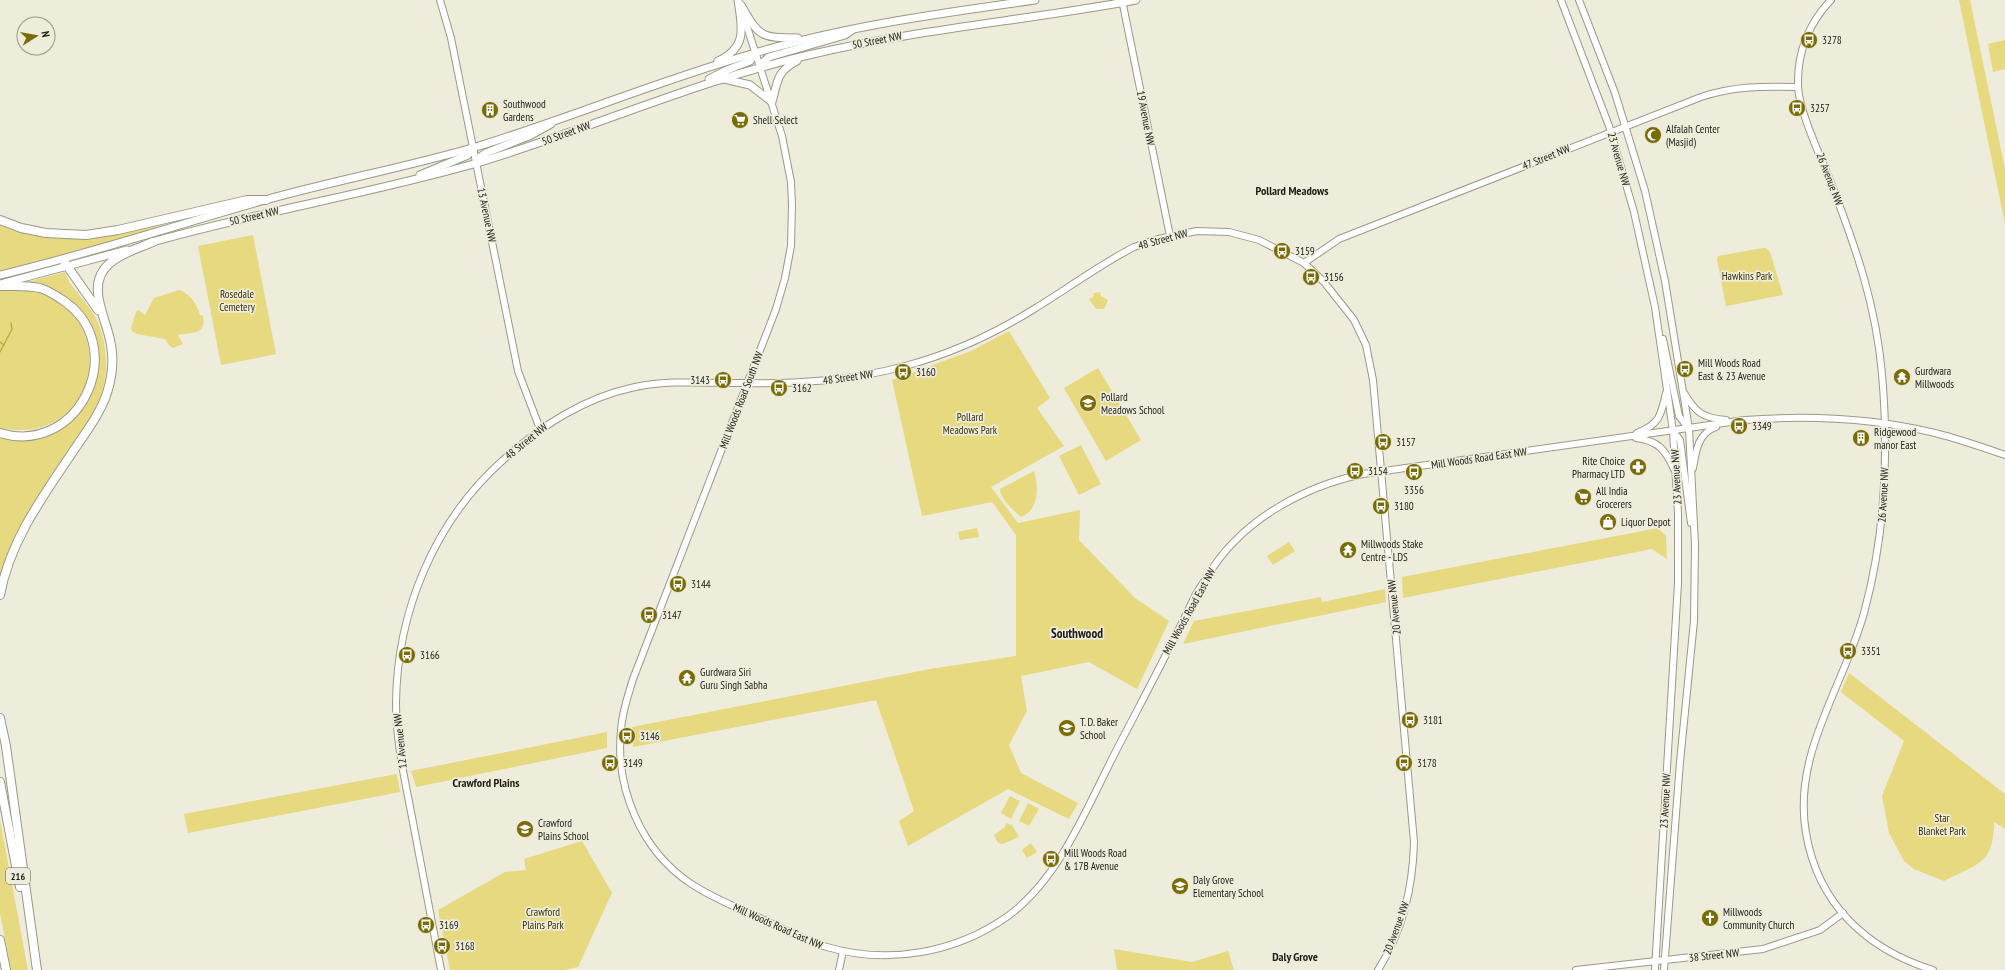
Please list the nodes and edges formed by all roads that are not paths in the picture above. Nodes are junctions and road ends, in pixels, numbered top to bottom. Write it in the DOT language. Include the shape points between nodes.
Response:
graph roads {
  1 [pos="440,0"];
  2 [pos="738,0"];
  3 [pos="1035,0"];
  4 [pos="1136,0"];
  5 [pos="1561,0"];
  6 [pos="1579,0"];
  7 [pos="1831,0"];
  8 [pos="1123,1"];
  9 [pos="855,28"];
  10 [pos="808,38"];
  11 [pos="756,52"];
  12 [pos="810,54"];
  13 [pos="761,68"];
  14 [pos="691,73"];
  15 [pos="721,79"];
  16 [pos="693,87"];
  17 [pos="1798,87"];
  18 [pos="772,102"];
  19 [pos="561,118"];
  20 [pos="1626,126"];
  21 [pos="1612,132"];
  22 [pos="473,147"];
  23 [pos="476,163"];
  24 [pos="401,183"];
  25 [pos="266,200"];
  26 [pos="0,220"];
  27 [pos="1170,236"];
  28 [pos="1259,240"];
  29 [pos="153,242"];
  30 [pos="66,263"];
  31 [pos="1304,263"];
  32 [pos="0,276"];
  33 [pos="0,285"];
  34 [pos="1657,318"];
  35 [pos="107,329"];
  36 [pos="747,384"];
  37 [pos="1682,387"];
  38 [pos="1667,390"];
  39 [pos="1733,421"];
  40 [pos="1884,423"];
  41 [pos="540,429"];
  42 [pos="1689,429"];
  43 [pos="1673,431"];
  44 [pos="0,433"];
  45 [pos="1626,436"];
  46 [pos="2005,455"];
  47 [pos="1382,471"];
  48 [pos="1676,473"];
  49 [pos="1691,478"];
  50 [pos="451,520"];
  51 [pos="1695,544"];
  52 [pos="0,595"];
  53 [pos="0,718"];
  54 [pos="0,782"];
  55 [pos="627,794"];
  56 [pos="1843,913"];
  57 [pos="0,941"];
  58 [pos="844,951"];
  59 [pos="1665,960"];
  60 [pos="1655,961"];
  61 [pos="6,970"];
  62 [pos="37,970"];
  63 [pos="441,970"];
  64 [pos="839,970"];
  65 [pos="1378,970"];
  66 [pos="1576,970"];
  67 [pos="1655,970"];
  68 [pos="1664,970"];
  69 [pos="1933,970"];
  1 -- 22 [label="street, 13 Avenue NW" via="451,38"];
  2 -- 10 [label="main road" via="761,34 776,38"];
  2 -- 11 [label="street, Mill Woods Road South NW"];
  2 -- 14 [label="main road" via="742,28 736,48 722,59"];
  3 -- 9 [label="main road, 50 Street NW"];
  4 -- 8 [label="main road, 50 Street NW"];
  5 -- 21 [label="street, 23 Avenue NW"];
  6 -- 20 [label="street, 23 Avenue NW"];
  7 -- 17 [label="street, 26 Avenue NW" via="1814,22 1801,54"];
  8 -- 12 [label="main road, 50 Street NW" via="895,36"];
  8 -- 27 [label="street, 19 Avenue NW"];
  9 -- 10 [label="main road, 50 Street NW"];
  9 -- 13 [label="main road" via="845,35 769,57"];
  10 -- 11 [label="main road, 50 Street NW"];
  11 -- 13 [label="street, Mill Woods Road South NW"];
  11 -- 14 [label="main road, 50 Street NW"];
  11 -- 16 [label="main road" via="750,61"];
  12 -- 13 [label="main road, 50 Street NW"];
  12 -- 18 [label="main road" via="791,64 781,73 776,82"];
  13 -- 15 [label="main road, 50 Street NW"];
  13 -- 18 [label="street, Mill Woods Road South NW"];
  14 -- 19 [label="main road, 50 Street NW"];
  15 -- 16 [label="main road, 50 Street NW"];
  15 -- 18 [label="main road" via="750,85"];
  16 -- 23 [label="main road, 50 Street NW"];
  17 -- 20 [label="street, 47 Street NW" via="1758,86 1728,89"];
  17 -- 40 [label="street, 26 Avenue NW" via="1802,108 1854,242 1868,288 1881,359"];
  18 -- 36 [label="street, Mill Woods Road South NW" via="791,182 791,238 780,296"];
  19 -- 22 [label="main road, 50 Street NW"];
  19 -- 23 [label="main road" via="544,129 486,153"];
  20 -- 21 [label="street, 47 Street NW"];
  20 -- 37 [label="street, 23 Avenue NW" via="1651,214"];
  21 -- 31 [label="street, 47 Street NW" via="1339,239"];
  21 -- 34 [label="street, 23 Avenue NW" via="1641,238"];
  22 -- 23 [label="street, 13 Avenue NW"];
  22 -- 24 [label="main road" via="468,155"];
  22 -- 25 [label="main road, 50 Street NW"];
  23 -- 24 [label="main road, 50 Street NW"];
  23 -- 41 [label="street, 13 Avenue NW" via="518,371"];
  24 -- 29 [label="main road, 50 Street NW"];
  25 -- 26 [label="highway" via="247,200 86,235 22,228"];
  25 -- 30 [label="main road, 50 Street NW"];
  27 -- 28 [label="street, 48 Street NW" via="1197,230 1229,232"];
  27 -- 36 [label="street, 48 Street NW" via="1149,241 1127,251 999,330 939,356 897,369 845,379"];
  28 -- 31 [label="street, 20 Avenue NW"];
  29 -- 30 [label="main road, 50 Street NW"];
  29 -- 35 [label="highway" via="116,258 99,276 98,294"];
  30 -- 32 [label="main road, 50 Street NW"];
  30 -- 33 [label="main road, 50 Street NW"];
  30 -- 35 [label="highway" via="94,302"];
  31 -- 47 [label="street, 20 Avenue NW" via="1324,282 1354,320 1366,345 1373,380"];
  33 -- 44 [label="highway" via="39,288 67,303 86,326 92,339 95,359 88,393 69,418 39,434 20,436"];
  34 -- 38 [label="street, 23 Avenue NW"];
  34 -- 42 [label="street" via="1668,355 1679,416"];
  35 -- 52 [label="highway" via="111,344 111,376 102,404 22,533"];
  36 -- 41 [label="street, 48 Street NW" via="672,383 633,388 585,404"];
  36 -- 55 [label="street, Mill Woods Road South NW" via="627,698 620,744"];
  37 -- 39 [label="street" via="1695,410 1703,416"];
  37 -- 42 [label="street, 23 Avenue NW"];
  38 -- 43 [label="street, 23 Avenue NW"];
  38 -- 45 [label="street" via="1656,424"];
  39 -- 40 [label="street, Mill Woods Road East NW" via="1805,417 1848,418"];
  39 -- 42 [label="street, Mill Woods Road East NW"];
  39 -- 49 [label="street" via="1708,430 1698,443"];
  40 -- 46 [label="street, Mill Woods Road East NW" via="1936,433"];
  40 -- 56 [label="street, 26 Avenue NW" via="1883,512 1869,593 1850,655 1810,753 1804,788 1804,823 1812,857 1822,882"];
  41 -- 50 [label="street, 48 Street NW" via="491,471"];
  42 -- 43 [label="street, Mill Woods Road East NW"];
  42 -- 49 [label="street, 23 Avenue NW"];
  43 -- 45 [label="street, Mill Woods Road East NW"];
  43 -- 48 [label="street, 23 Avenue NW"];
  43 -- 51 [label="street" via="1680,440"];
  45 -- 47 [label="street, Mill Woods Road East NW"];
  45 -- 48 [label="street" via="1655,443 1668,454"];
  47 -- 58 [label="street, Mill Woods Road East NW" via="1333,481 1288,502 1248,530 1215,565 1196,594 1066,849 1033,894 982,932 954,944 902,955 869,955"];
  47 -- 65 [label="street, 20 Avenue NW" via="1414,842 1412,876 1407,899 1394,940"];
  48 -- 60 [label="street, 23 Avenue NW" via="1678,590"];
  49 -- 51 [label="street, 23 Avenue NW"];
  50 -- 63 [label="street, 12 Avenue NW" via="432,552 414,594 402,645 396,701 399,747"];
  51 -- 59 [label="street, 23 Avenue NW" via="1692,656 1680,762"];
  53 -- 62 [label="highway"];
  54 -- 62 [label="highway, 216"];
  55 -- 58 [label="street, Mill Woods Road East NW" via="636,818 652,844 683,878 712,896 792,933 822,946"];
  56 -- 59 [label="street, 38 Street NW" via="1820,930 1770,947 1734,954"];
  56 -- 69 [label="street, 26 Avenue NW" via="1880,947 1904,960"];
  57 -- 61 [label="highway"];
  58 -- 64 [label="street"];
  59 -- 60 [label="street, 38 Street NW"];
  59 -- 68 [label="street, 23 Avenue NW"];
  60 -- 66 [label="street, 38 Street NW"];
  60 -- 67 [label="street, 23 Avenue NW"];
}
